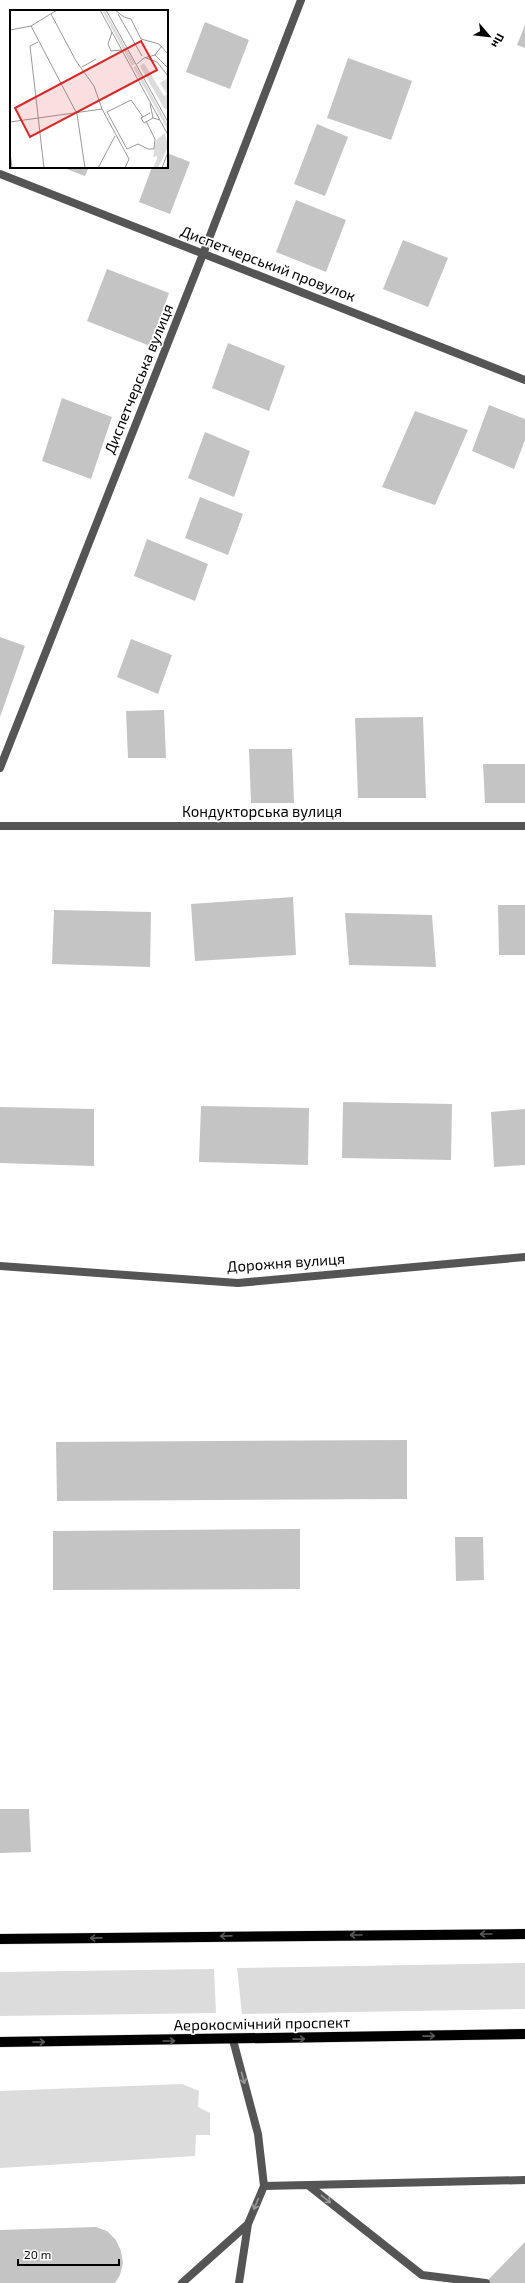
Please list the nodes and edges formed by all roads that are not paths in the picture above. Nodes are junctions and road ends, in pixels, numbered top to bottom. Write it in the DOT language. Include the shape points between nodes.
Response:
graph roads {
  1 [pos="301,0"];
  2 [pos="0,174"];
  3 [pos="203,254"];
  4 [pos="525,380"];
  5 [pos="0,768"];
  6 [pos="0,826"];
  7 [pos="525,826"];
  8 [pos="525,1256"];
  9 [pos="0,1266"];
  10 [pos="525,1934"];
  11 [pos="0,1939"];
  12 [pos="525,2034"];
  13 [pos="233,2040"];
  14 [pos="0,2042"];
  15 [pos="525,2180"];
  16 [pos="308,2185"];
  17 [pos="264,2186"];
  18 [pos="248,2224"];
  19 [pos="182,2283"];
  20 [pos="239,2283"];
  21 [pos="486,2283"];
  1 -- 3 [label="street, Диспетчерська вулиця"];
  2 -- 3 [label="street, Диспетчерський провулок"];
  3 -- 4 [label="street, Диспетчерський провулок"];
  3 -- 5 [label="street, Диспетчерська вулиця"];
  6 -- 7 [label="street, Кондукторська вулиця"];
  8 -- 9 [label="street, Дорожня вулиця" via="238,1283"];
  10 -- 11 [label="main road, one-way"];
  13 -- 12 [label="main road, Аерокосмічний проспект, one-way"];
  14 -- 13 [label="main road, Аерокосмічний проспект, one-way"];
  13 -- 17 [label="street, one-way" via="258,2134"];
  15 -- 16 [label="street"];
  16 -- 17 [label="street"];
  16 -- 21 [label="street, one-way" via="422,2275"];
  17 -- 18 [label="street, one-way"];
  18 -- 19 [label="street"];
  18 -- 20 [label="street"];
}
